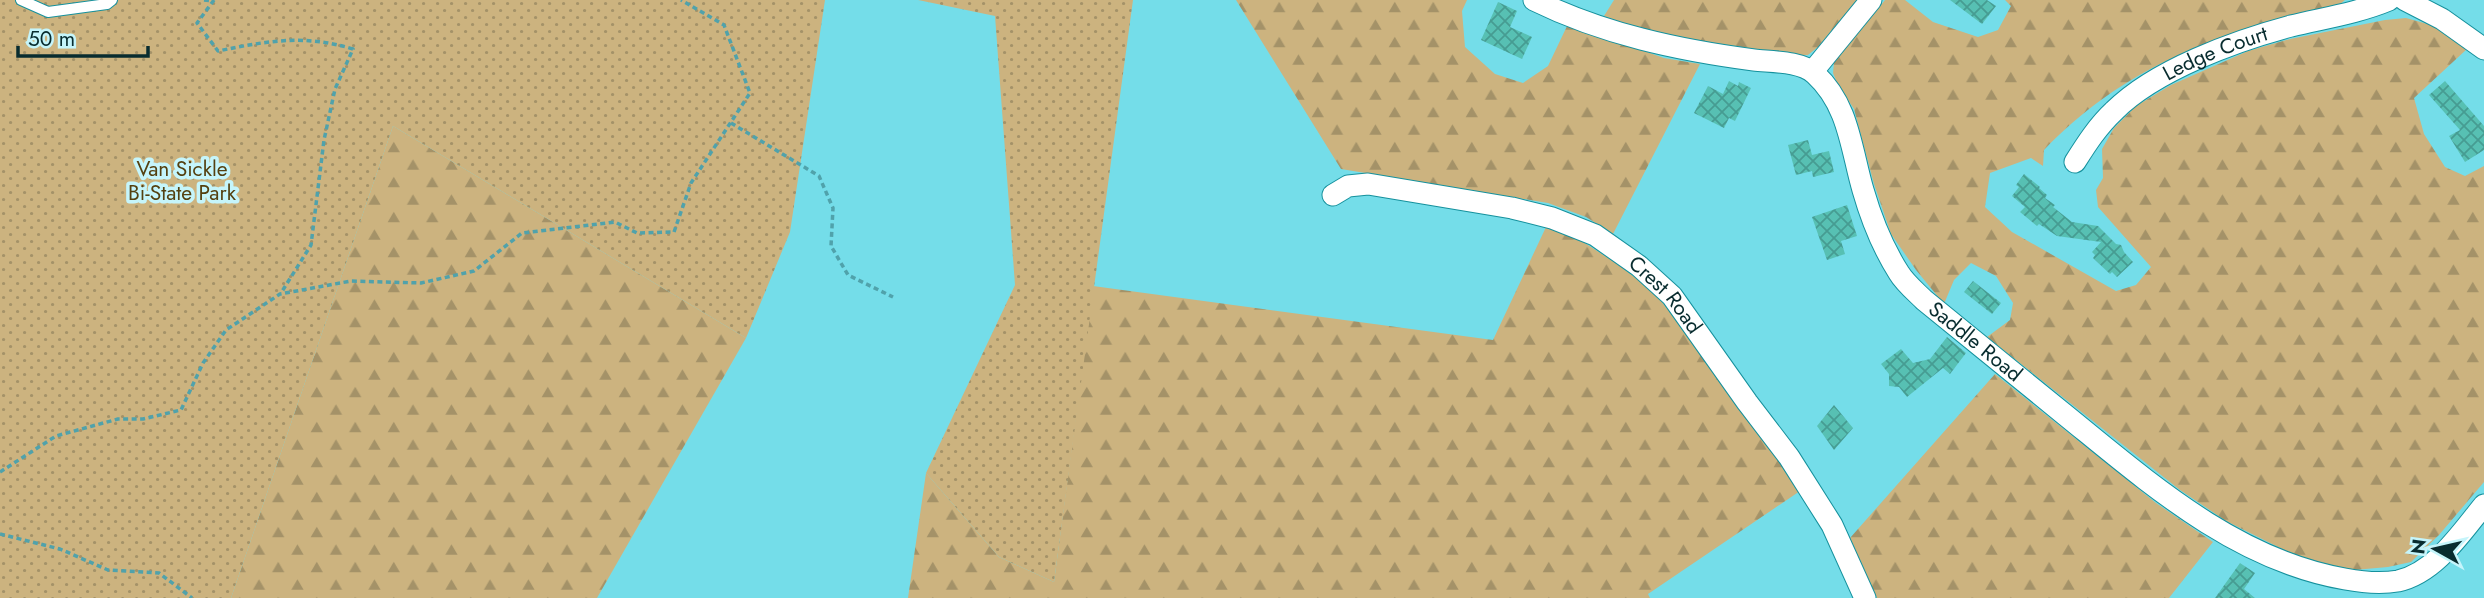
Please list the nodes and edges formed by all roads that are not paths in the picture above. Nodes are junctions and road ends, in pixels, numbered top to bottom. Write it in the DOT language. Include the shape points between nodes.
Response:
graph roads {
  1 [pos="21,0"];
  2 [pos="112,0"];
  3 [pos="1534,0"];
  4 [pos="1871,0"];
  5 [pos="2389,0"];
  6 [pos="2405,0"];
  7 [pos="2484,49"];
  8 [pos="1813,71"];
  9 [pos="2075,162"];
  10 [pos="1333,195"];
  11 [pos="2484,505"];
  12 [pos="1865,598"];
  1 -- 2 [label="lane" via="48,12"];
  3 -- 8 [label="street" via="1655,43"];
  4 -- 8 [label="street"];
  5 -- 9 [label="street, Ledge Court" via="2248,39 2195,60 2116,108"];
  6 -- 7 [label="street"];
  8 -- 11 [label="street, Saddle Road" via="1843,111 1863,190 1899,275 2169,498 2276,559 2320,575 2362,582 2398,581 2423,571"];
  10 -- 12 [label="street, Crest Road" via="1348,186 1368,184 1512,208 1595,235 1639,266 1672,296 1789,457 1832,526"];
}
